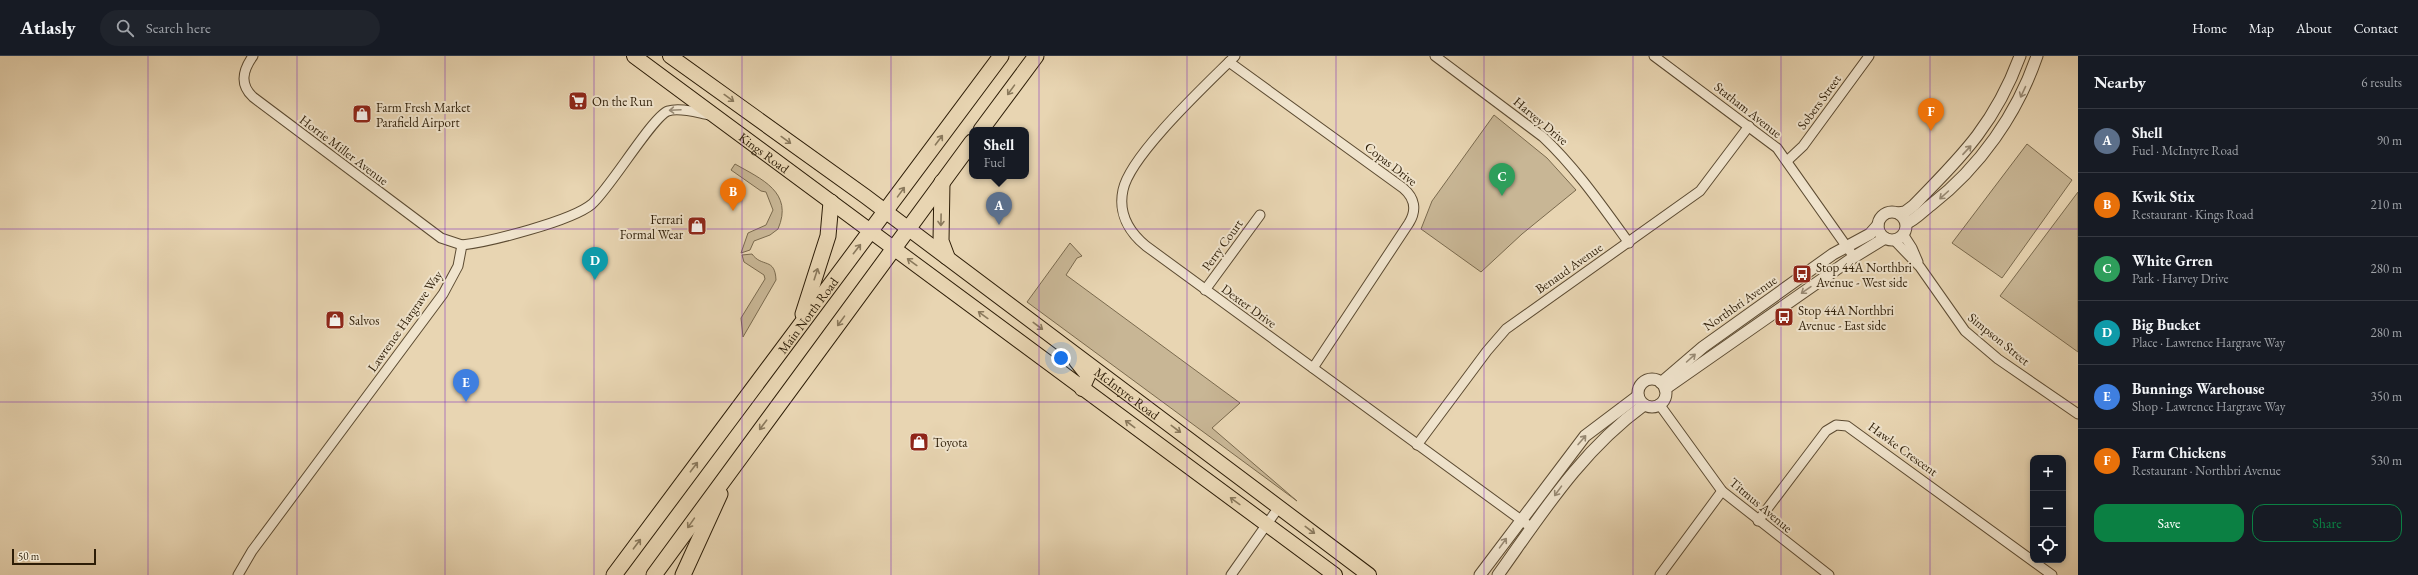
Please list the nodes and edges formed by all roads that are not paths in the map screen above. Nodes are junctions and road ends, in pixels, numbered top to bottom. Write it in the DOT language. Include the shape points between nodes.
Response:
graph roads {
  1 [pos="253,56"];
  2 [pos="634,56"];
  3 [pos="670,56"];
  4 [pos="1002,56"];
  5 [pos="1036,56"];
  6 [pos="1435,56"];
  7 [pos="1654,56"];
  8 [pos="1868,56"];
  9 [pos="2020,56"];
  10 [pos="2037,56"];
  11 [pos="1232,59"];
  12 [pos="714,115"];
  13 [pos="1749,126"];
  14 [pos="983,127"];
  15 [pos="969,146"];
  16 [pos="1787,161"];
  17 [pos="942,182"];
  18 [pos="831,202"];
  19 [pos="885,212"];
  20 [pos="1898,213"];
  21 [pos="1260,215"];
  22 [pos="1906,223"];
  23 [pos="1878,225"];
  24 [pos="908,229"];
  25 [pos="871,232"];
  26 [pos="1894,237"];
  27 [pos="1629,243"];
  28 [pos="462,245"];
  29 [pos="1847,246"];
  30 [pos="893,249"];
  31 [pos="946,257"];
  32 [pos="1854,257"];
  33 [pos="1205,290"];
  34 [pos="800,325"];
  35 [pos="1060,342"];
  36 [pos="1313,368"];
  37 [pos="1663,386"];
  38 [pos="1082,388"];
  39 [pos="1641,400"];
  40 [pos="1659,404"];
  41 [pos="2078,414"];
  42 [pos="1417,445"];
  43 [pos="730,469"];
  44 [pos="1722,491"];
  45 [pos="1278,507"];
  46 [pos="1520,520"];
  47 [pos="1758,521"];
  48 [pos="1266,524"];
  49 [pos="1532,528"];
  50 [pos="238,575"];
  51 [pos="614,575"];
  52 [pos="654,575"];
  53 [pos="683,575"];
  54 [pos="1231,575"];
  55 [pos="1335,575"];
  56 [pos="1369,575"];
  57 [pos="1480,575"];
  58 [pos="1498,575"];
  59 [pos="1660,575"];
  60 [pos="1829,575"];
  61 [pos="2052,575"];
  1 -- 28 [label="street, Horrie Miller Avenue" via="246,66 243,78 248,92 253,97 440,238"];
  2 -- 12 [label="main road, Kings Road"];
  3 -- 19 [label="main road, Kings Road, one-way"];
  19 -- 4 [label="highway, Main North Road, one-way"];
  5 -- 14 [label="highway, one-way"];
  6 -- 27 [label="street, Harvey Drive" via="1543,136 1558,150"];
  7 -- 13 [label="street, Statham Avenue"];
  8 -- 16 [label="street, Sobers Street" via="1803,146"];
  20 -- 9 [label="street, one-way" via="1905,212 1913,206 1974,143 2008,87"];
  10 -- 22 [label="street, one-way" via="2016,106 1984,152 1944,195"];
  11 -- 33 [label="street, Dexter Drive" via="1165,128 1130,172 1123,190 1123,211 1134,235"];
  11 -- 36 [label="street, Copas Drive" via="1403,188 1414,204 1413,216 1409,223"];
  12 -- 18 [label="main road, Kings Road"];
  12 -- 28 [label="street, one-way" via="681,110 668,111 656,120 633,153 591,204 568,216 503,237"];
  13 -- 16 [label="street, Statham Avenue" via="1777,148"];
  13 -- 27 [label="street, Benaud Avenue" via="1700,191"];
  15 -- 17 [label="highway"];
  16 -- 29 [label="street, Statham Avenue"];
  17 -- 24 [label="highway"];
  17 -- 31 [label="highway, one-way" via="941,241"];
  18 -- 25 [label="main road, Kings Road"];
  34 -- 18 [label="highway, one-way" via="828,236"];
  19 -- 24 [label="main road, McIntyre Road"];
  19 -- 25 [label="highway, Main North Road"];
  20 -- 22 [label="street" via="1904,217"];
  20 -- 23 [label="street" via="1885,213"];
  21 -- 33 [label="street, Perry Court"];
  22 -- 26 [label="street"];
  23 -- 26 [label="street" via="1880,234"];
  23 -- 29 [label="street, Northbri Avenue" via="1870,234"];
  24 -- 30 [label="highway"];
  24 -- 31 [label="main road, McIntyre Road"];
  25 -- 30 [label="main road, Kings Road"];
  34 -- 25 [label="highway, Main North Road, one-way"];
  26 -- 32 [label="street, Northbri Avenue"];
  26 -- 41 [label="street, Simpson Street" via="1920,267 1965,331 1998,358"];
  27 -- 42 [label="street, Benaud Avenue" via="1506,329"];
  28 -- 50 [label="street, Lawrence Hargrave Way" via="458,266 443,294 252,551"];
  29 -- 32 [label="street, Statham Avenue"];
  37 -- 29 [label="street, Northbri Avenue, one-way" via="1703,347"];
  38 -- 30 [label="main road, McIntyre Road, one-way"];
  30 -- 43 [label="highway, one-way"];
  31 -- 35 [label="main road, McIntyre Road, one-way"];
  32 -- 37 [label="street, Northbri Avenue, one-way"];
  33 -- 36 [label="street, Dexter Drive"];
  51 -- 34 [label="highway, Main North Road, one-way"];
  35 -- 38 [label="main road" via="1088,376"];
  35 -- 45 [label="main road, McIntyre Road, one-way"];
  36 -- 42 [label="street, Dexter Drive"];
  37 -- 39 [label="street" via="1653,379 1645,381 1639,388"];
  37 -- 40 [label="street" via="1664,398"];
  48 -- 38 [label="main road, McIntyre Road, one-way"];
  39 -- 40 [label="street" via="1652,407"];
  46 -- 39 [label="street, one-way" via="1585,436"];
  39 -- 49 [label="street, one-way" via="1573,471"];
  40 -- 44 [label="street, Titmus Avenue"];
  42 -- 46 [label="street, Dexter Drive"];
  43 -- 52 [label="highway, one-way"];
  43 -- 53 [label="highway"];
  44 -- 47 [label="street, Titmus Avenue"];
  44 -- 59 [label="street"];
  45 -- 48 [label="street"];
  45 -- 56 [label="main road, McIntyre Road, one-way"];
  46 -- 49 [label="street, Dexter Drive"];
  57 -- 46 [label="street, one-way"];
  47 -- 60 [label="street, Titmus Avenue"];
  47 -- 61 [label="street, Hawke Crescent" via="1824,433 1836,425 1847,426"];
  48 -- 54 [label="street"];
  48 -- 55 [label="main road, McIntyre Road"];
  49 -- 58 [label="street"];
}
